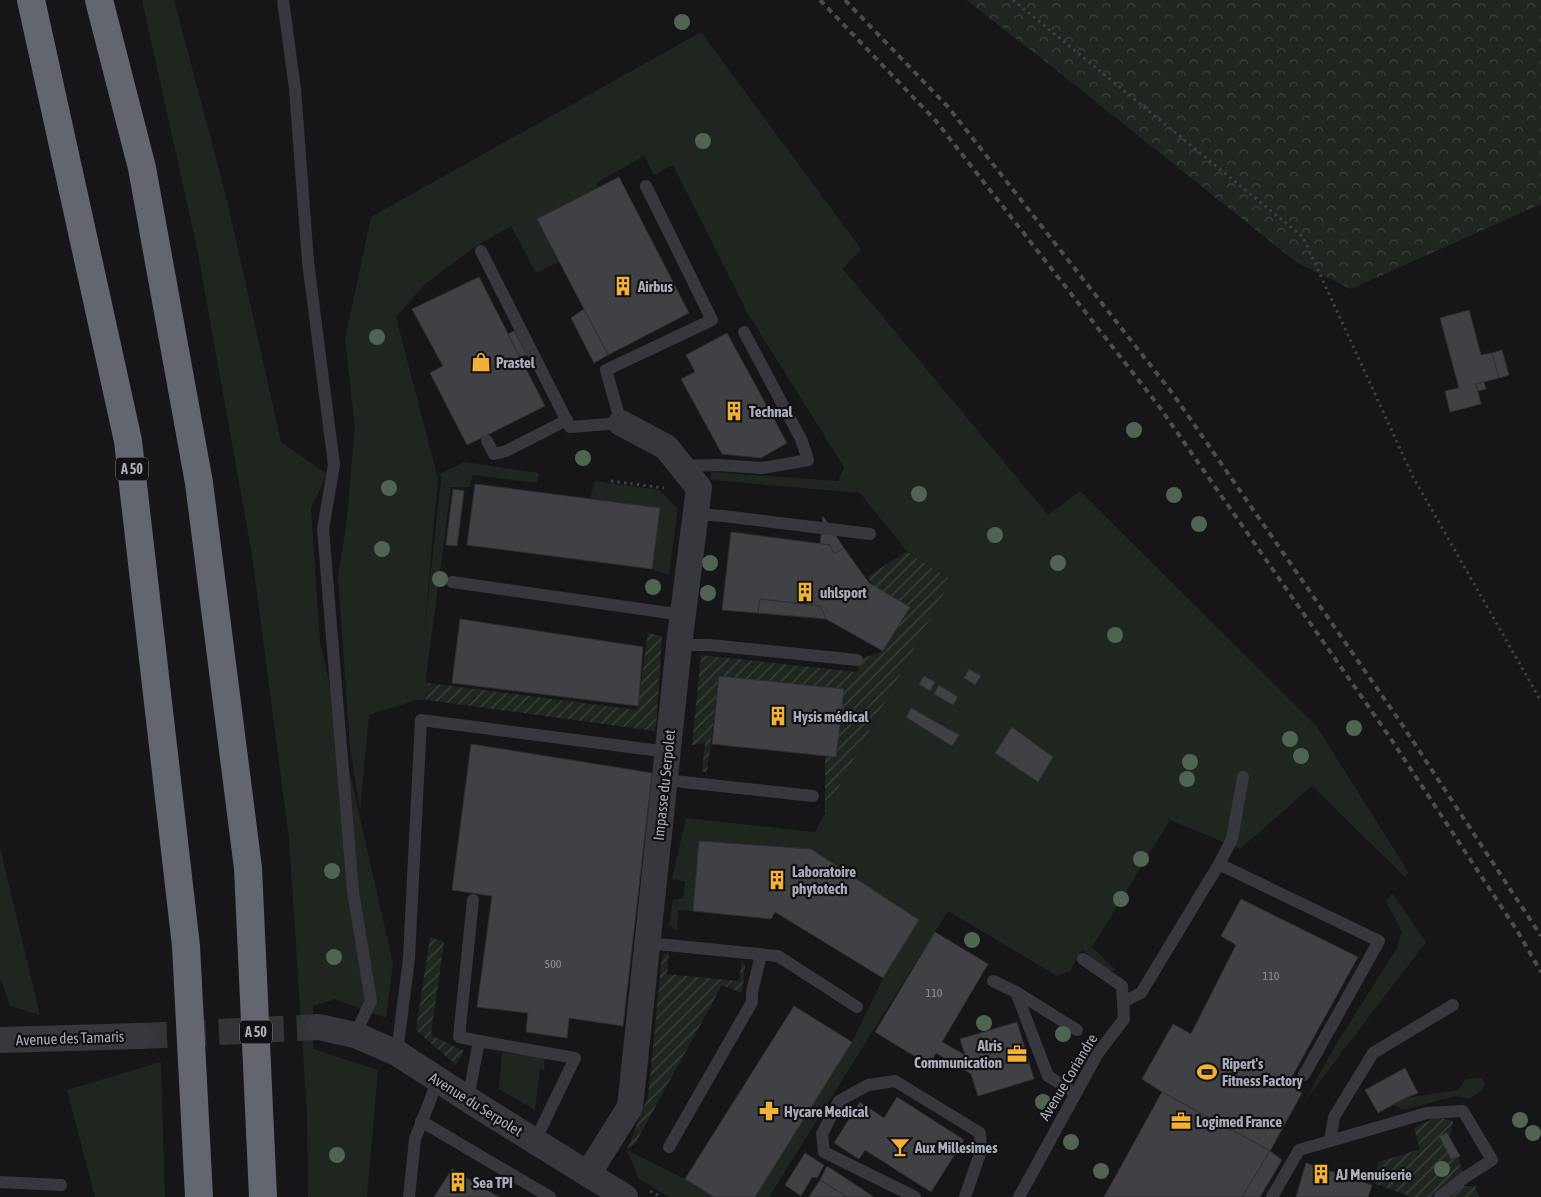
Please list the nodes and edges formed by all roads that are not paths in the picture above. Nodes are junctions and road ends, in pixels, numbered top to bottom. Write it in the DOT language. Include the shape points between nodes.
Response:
graph roads {
  1 [pos="31,0"];
  2 [pos="99,0"];
  3 [pos="283,0"];
  4 [pos="646,186"];
  5 [pos="481,251"];
  6 [pos="744,332"];
  7 [pos="567,420"];
  8 [pos="622,423"];
  9 [pos="488,442"];
  10 [pos="682,466"];
  11 [pos="696,514"];
  12 [pos="870,534"];
  13 [pos="452,582"];
  14 [pos="683,615"];
  15 [pos="680,645"];
  16 [pos="857,660"];
  17 [pos="668,752"];
  18 [pos="1243,777"];
  19 [pos="665,780"];
  20 [pos="813,796"];
  21 [pos="1219,864"];
  22 [pos="473,900"];
  23 [pos="647,943"];
  24 [pos="761,955"];
  25 [pos="1083,959"];
  26 [pos="993,981"];
  27 [pos="1016,992"];
  28 [pos="1123,1002"];
  29 [pos="1453,1006"];
  30 [pos="857,1007"];
  31 [pos="319,1027"];
  32 [pos="1077,1030"];
  33 [pos="355,1035"];
  34 [pos="141,1036"];
  35 [pos="0,1040"];
  36 [pos="479,1041"];
  37 [pos="397,1053"];
  38 [pos="1304,1075"];
  39 [pos="438,1080"];
  40 [pos="1075,1093"];
  41 [pos="468,1099"];
  42 [pos="422,1121"];
  43 [pos="535,1141"];
  44 [pos="1330,1141"];
  45 [pos="669,1147"];
  46 [pos="261,1149"];
  47 [pos="588,1174"];
  48 [pos="0,1182"];
  49 [pos="61,1184"];
  50 [pos="199,1197"];
  51 [pos="263,1197"];
  52 [pos="268,1197"];
  53 [pos="409,1197"];
  54 [pos="550,1197"];
  55 [pos="625,1197"];
  56 [pos="915,1197"];
  57 [pos="965,1197"];
  58 [pos="1019,1197"];
  59 [pos="1272,1197"];
  60 [pos="1440,1197"];
  1 -- 50 [label="highway, A 50" via="128,440 186,946"];
  2 -- 46 [label="highway, A 50" via="142,168 199,483 248,868"];
  3 -- 33 [label="lane" via="295,89 308,262 334,465 323,529 353,892 371,1001"];
  4 -- 8 [label="lane" via="712,320 606,370"];
  5 -- 7 [label="lane"];
  6 -- 10 [label="lane" via="801,439 808,460 762,468"];
  7 -- 8 [label="lane" via="570,427"];
  7 -- 9 [label="lane" via="506,451 494,454"];
  8 -- 10 [label="street, Impasse du Serpolet" via="666,446"];
  10 -- 11 [label="street, Impasse du Serpolet" via="699,488"];
  11 -- 12 [label="lane"];
  11 -- 14 [label="street, Impasse du Serpolet"];
  13 -- 14 [label="lane"];
  14 -- 15 [label="street, Impasse du Serpolet"];
  15 -- 16 [label="lane" via="710,645"];
  15 -- 17 [label="street, Impasse du Serpolet"];
  17 -- 19 [label="street, Impasse du Serpolet"];
  17 -- 37 [label="lane" via="421,720 409,958"];
  18 -- 21 [label="lane" via="1232,839"];
  19 -- 20 [label="lane"];
  19 -- 23 [label="street, Impasse du Serpolet"];
  21 -- 28 [label="lane" via="1141,993"];
  21 -- 38 [label="lane" via="1379,941"];
  22 -- 36 [label="lane" via="459,1037"];
  23 -- 24 [label="lane"];
  23 -- 47 [label="street, Impasse du Serpolet" via="630,1107"];
  24 -- 30 [label="lane" via="778,956"];
  24 -- 45 [label="lane" via="752,1002"];
  25 -- 28 [label="lane" via="1122,986"];
  26 -- 27 [label="lane"];
  27 -- 32 [label="lane"];
  27 -- 40 [label="lane" via="1048,1076"];
  28 -- 40 [label="lane, Avenue Coriandre" via="1124,1019 1098,1053"];
  29 -- 44 [label="lane" via="1373,1053 1334,1117"];
  31 -- 33 [label="street, Avenue du Serpolet"];
  33 -- 37 [label="street, Avenue du Serpolet"];
  34 -- 35 [label="street, Avenue des Tamaris"];
  36 -- 41 [label="lane"];
  36 -- 43 [label="lane" via="575,1058"];
  37 -- 39 [label="street, Avenue du Serpolet"];
  39 -- 41 [label="street, Avenue du Serpolet"];
  39 -- 42 [label="lane"];
  40 -- 58 [label="lane, Avenue Coriandre"];
  41 -- 43 [label="street, Avenue du Serpolet"];
  42 -- 53 [label="lane" via="415,1138"];
  42 -- 54 [label="lane"];
  43 -- 47 [label="street, Avenue du Serpolet"];
  44 -- 59 [label="lane" via="1299,1150"];
  44 -- 60 [label="lane" via="1427,1113 1463,1111 1492,1160"];
  46 -- 51 [label="highway, A 50"];
  46 -- 52 [label="highway"];
  47 -- 55 [label="street, Avenue du Serpolet"];
  48 -- 49 [label="lane"];
  56 -- 57 [label="lane" via="824,1152 822,1134 839,1101 868,1085 895,1081 980,1134 981,1151"];
}
